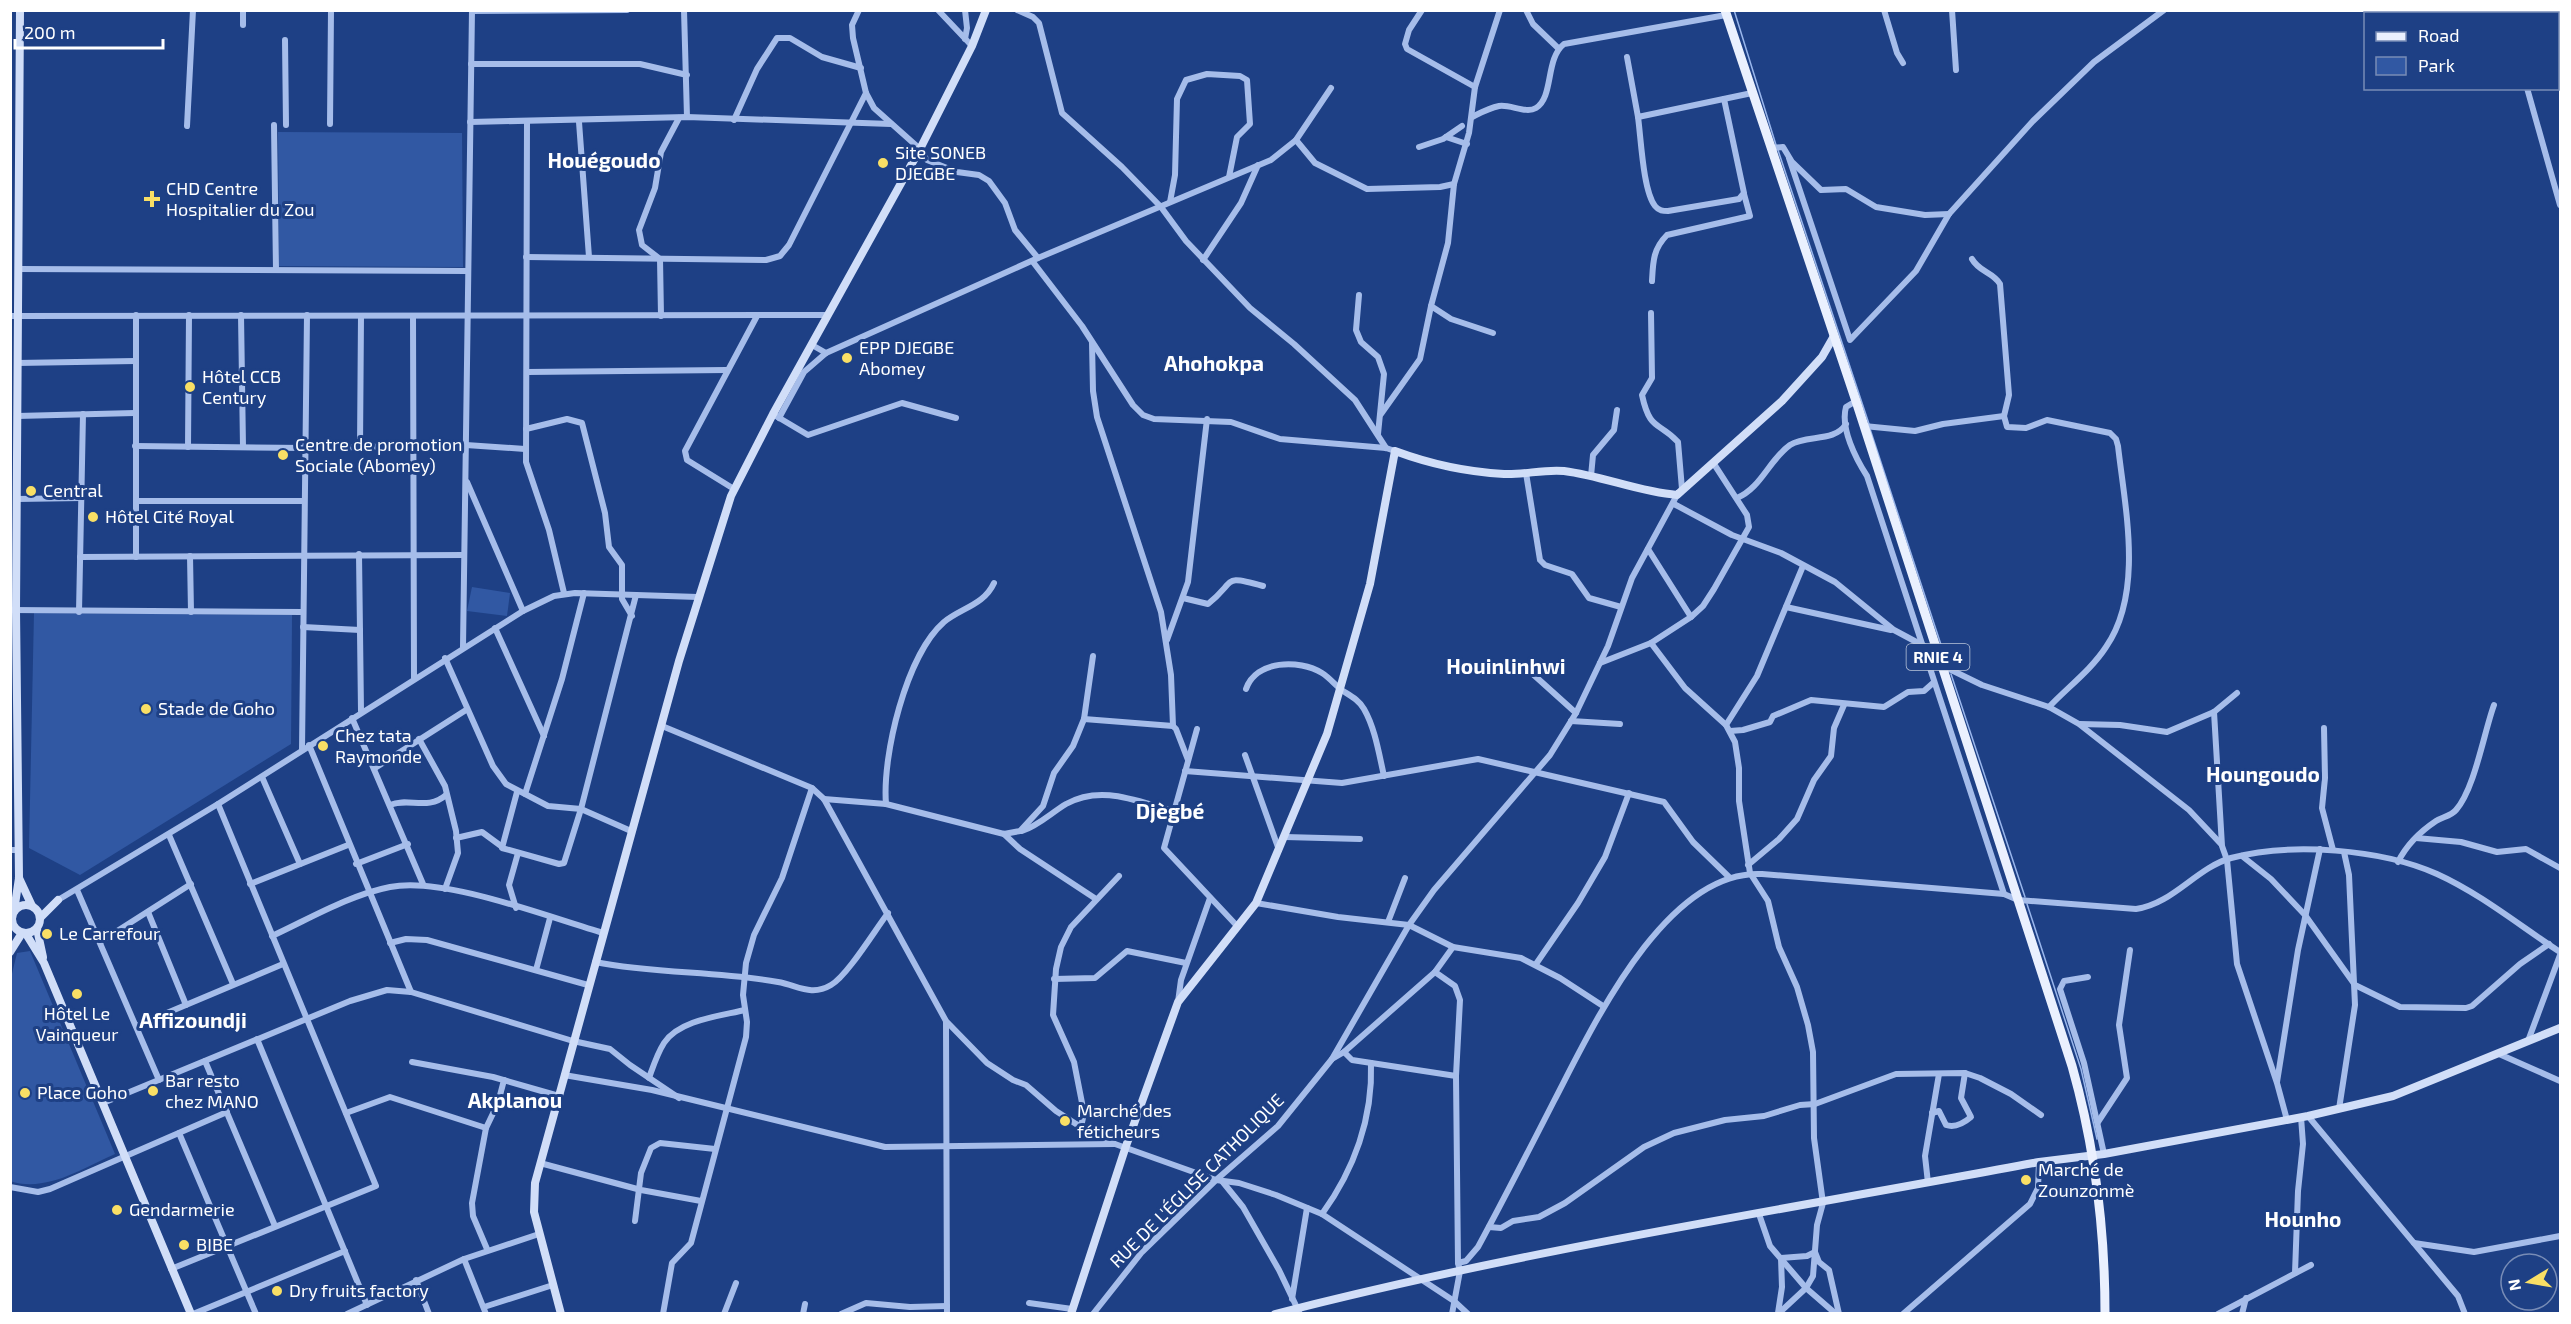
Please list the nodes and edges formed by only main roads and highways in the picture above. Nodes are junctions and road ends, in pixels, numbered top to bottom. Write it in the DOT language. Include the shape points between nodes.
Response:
graph roads {
  1 [pos="1726,13"];
  2 [pos="2105,1314"];
  1 -- 2 [label="main road, RNIE 4" via="1856,401 1868,426 1940,665 2018,900 2079,1065 2099,1155"];
}
